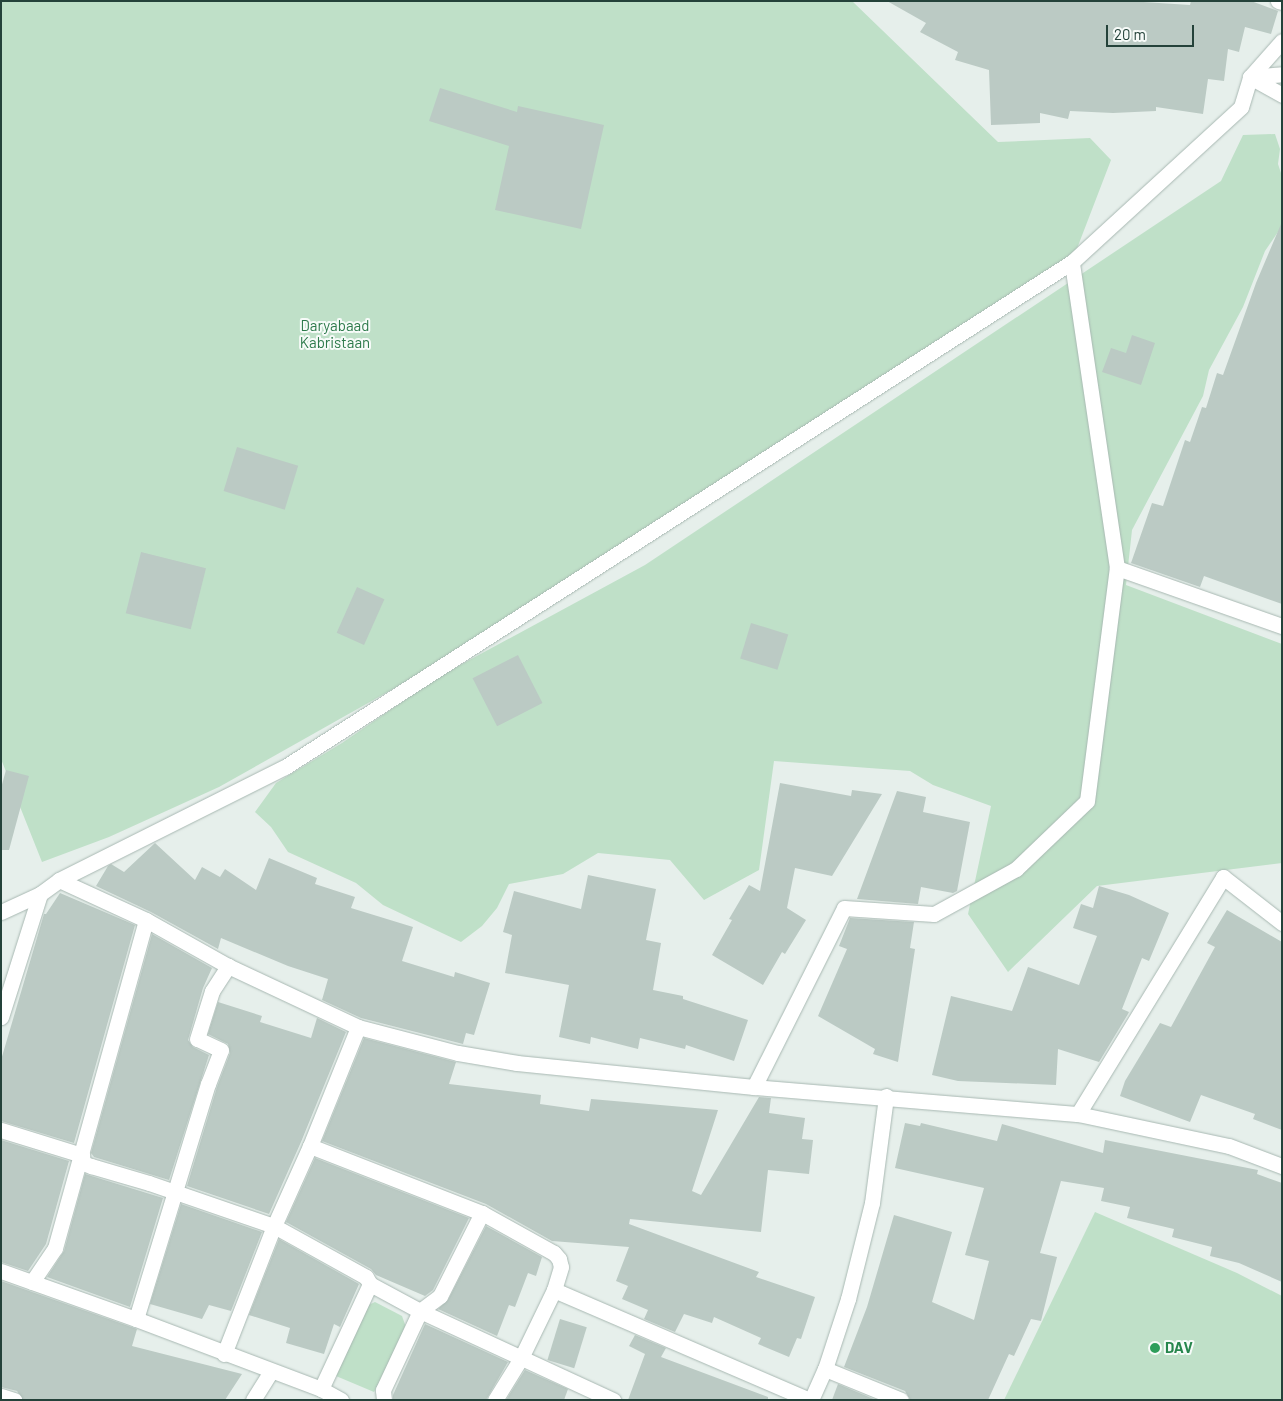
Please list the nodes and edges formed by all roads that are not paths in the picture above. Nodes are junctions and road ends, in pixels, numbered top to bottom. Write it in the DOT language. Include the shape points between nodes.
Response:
graph roads {
  1 [pos="1282,42"];
  2 [pos="1282,74"];
  3 [pos="1250,78"];
  4 [pos="1282,95"];
  5 [pos="1072,262"];
  6 [pos="1117,568"];
  7 [pos="1282,626"];
  8 [pos="59,880"];
  9 [pos="40,894"];
  10 [pos="1,912"];
  11 [pos="146,920"];
  12 [pos="1282,923"];
  13 [pos="228,966"];
  14 [pos="1,1018"];
  15 [pos="358,1027"];
  16 [pos="754,1087"];
  17 [pos="886,1096"];
  18 [pos="1078,1114"];
  19 [pos="1,1130"];
  20 [pos="310,1146"];
  21 [pos="82,1155"];
  22 [pos="1282,1166"];
  23 [pos="176,1194"];
  24 [pos="482,1213"];
  25 [pos="274,1226"];
  26 [pos="1,1271"];
  27 [pos="32,1282"];
  28 [pos="370,1284"];
  29 [pos="554,1290"];
  30 [pos="420,1311"];
  31 [pos="136,1319"];
  32 [pos="224,1354"];
  33 [pos="521,1358"];
  34 [pos="825,1368"];
  35 [pos="271,1371"];
  36 [pos="321,1389"];
  37 [pos="1,1396"];
  38 [pos="14,1400"];
  39 [pos="253,1400"];
  40 [pos="341,1400"];
  41 [pos="384,1400"];
  42 [pos="495,1400"];
  43 [pos="613,1400"];
  44 [pos="810,1400"];
  45 [pos="901,1400"];
  1 -- 3 [label="street"];
  2 -- 3 [label="street"];
  3 -- 4 [label="street"];
  3 -- 5 [label="street" via="1241,107"];
  5 -- 6 [label="street"];
  5 -- 8 [label="street" via="285,767"];
  6 -- 7 [label="street"];
  6 -- 16 [label="street" via="1087,801 1016,869 934,914 844,908"];
  8 -- 9 [label="street"];
  8 -- 11 [label="street"];
  9 -- 10 [label="street"];
  9 -- 14 [label="street"];
  11 -- 13 [label="street"];
  11 -- 21 [label="street"];
  12 -- 18 [label="street" via="1223,877"];
  13 -- 15 [label="street"];
  13 -- 23 [label="street" via="212,992 197,1039 221,1050"];
  15 -- 16 [label="street" via="458,1053 517,1063"];
  15 -- 20 [label="street"];
  16 -- 17 [label="street"];
  17 -- 18 [label="street"];
  17 -- 34 [label="street" via="872,1203 848,1299"];
  18 -- 22 [label="street" via="1229,1146"];
  19 -- 21 [label="street"];
  20 -- 24 [label="street"];
  20 -- 25 [label="street"];
  21 -- 23 [label="street" via="83,1163"];
  21 -- 27 [label="street" via="55,1248"];
  23 -- 25 [label="street"];
  23 -- 31 [label="street"];
  24 -- 29 [label="street" via="554,1253 561,1268"];
  24 -- 30 [label="street" via="440,1296"];
  25 -- 28 [label="street" via="366,1277"];
  25 -- 32 [label="street"];
  26 -- 27 [label="street"];
  27 -- 31 [label="street"];
  28 -- 30 [label="street"];
  28 -- 36 [label="street"];
  29 -- 33 [label="street"];
  29 -- 44 [label="street"];
  30 -- 33 [label="street"];
  30 -- 41 [label="street" via="383,1390"];
  31 -- 32 [label="street"];
  32 -- 35 [label="street"];
  33 -- 42 [label="street"];
  33 -- 43 [label="street"];
  34 -- 44 [label="street"];
  34 -- 45 [label="street"];
  35 -- 36 [label="street"];
  35 -- 39 [label="street"];
  36 -- 40 [label="street"];
  37 -- 38 [label="street"];
}
